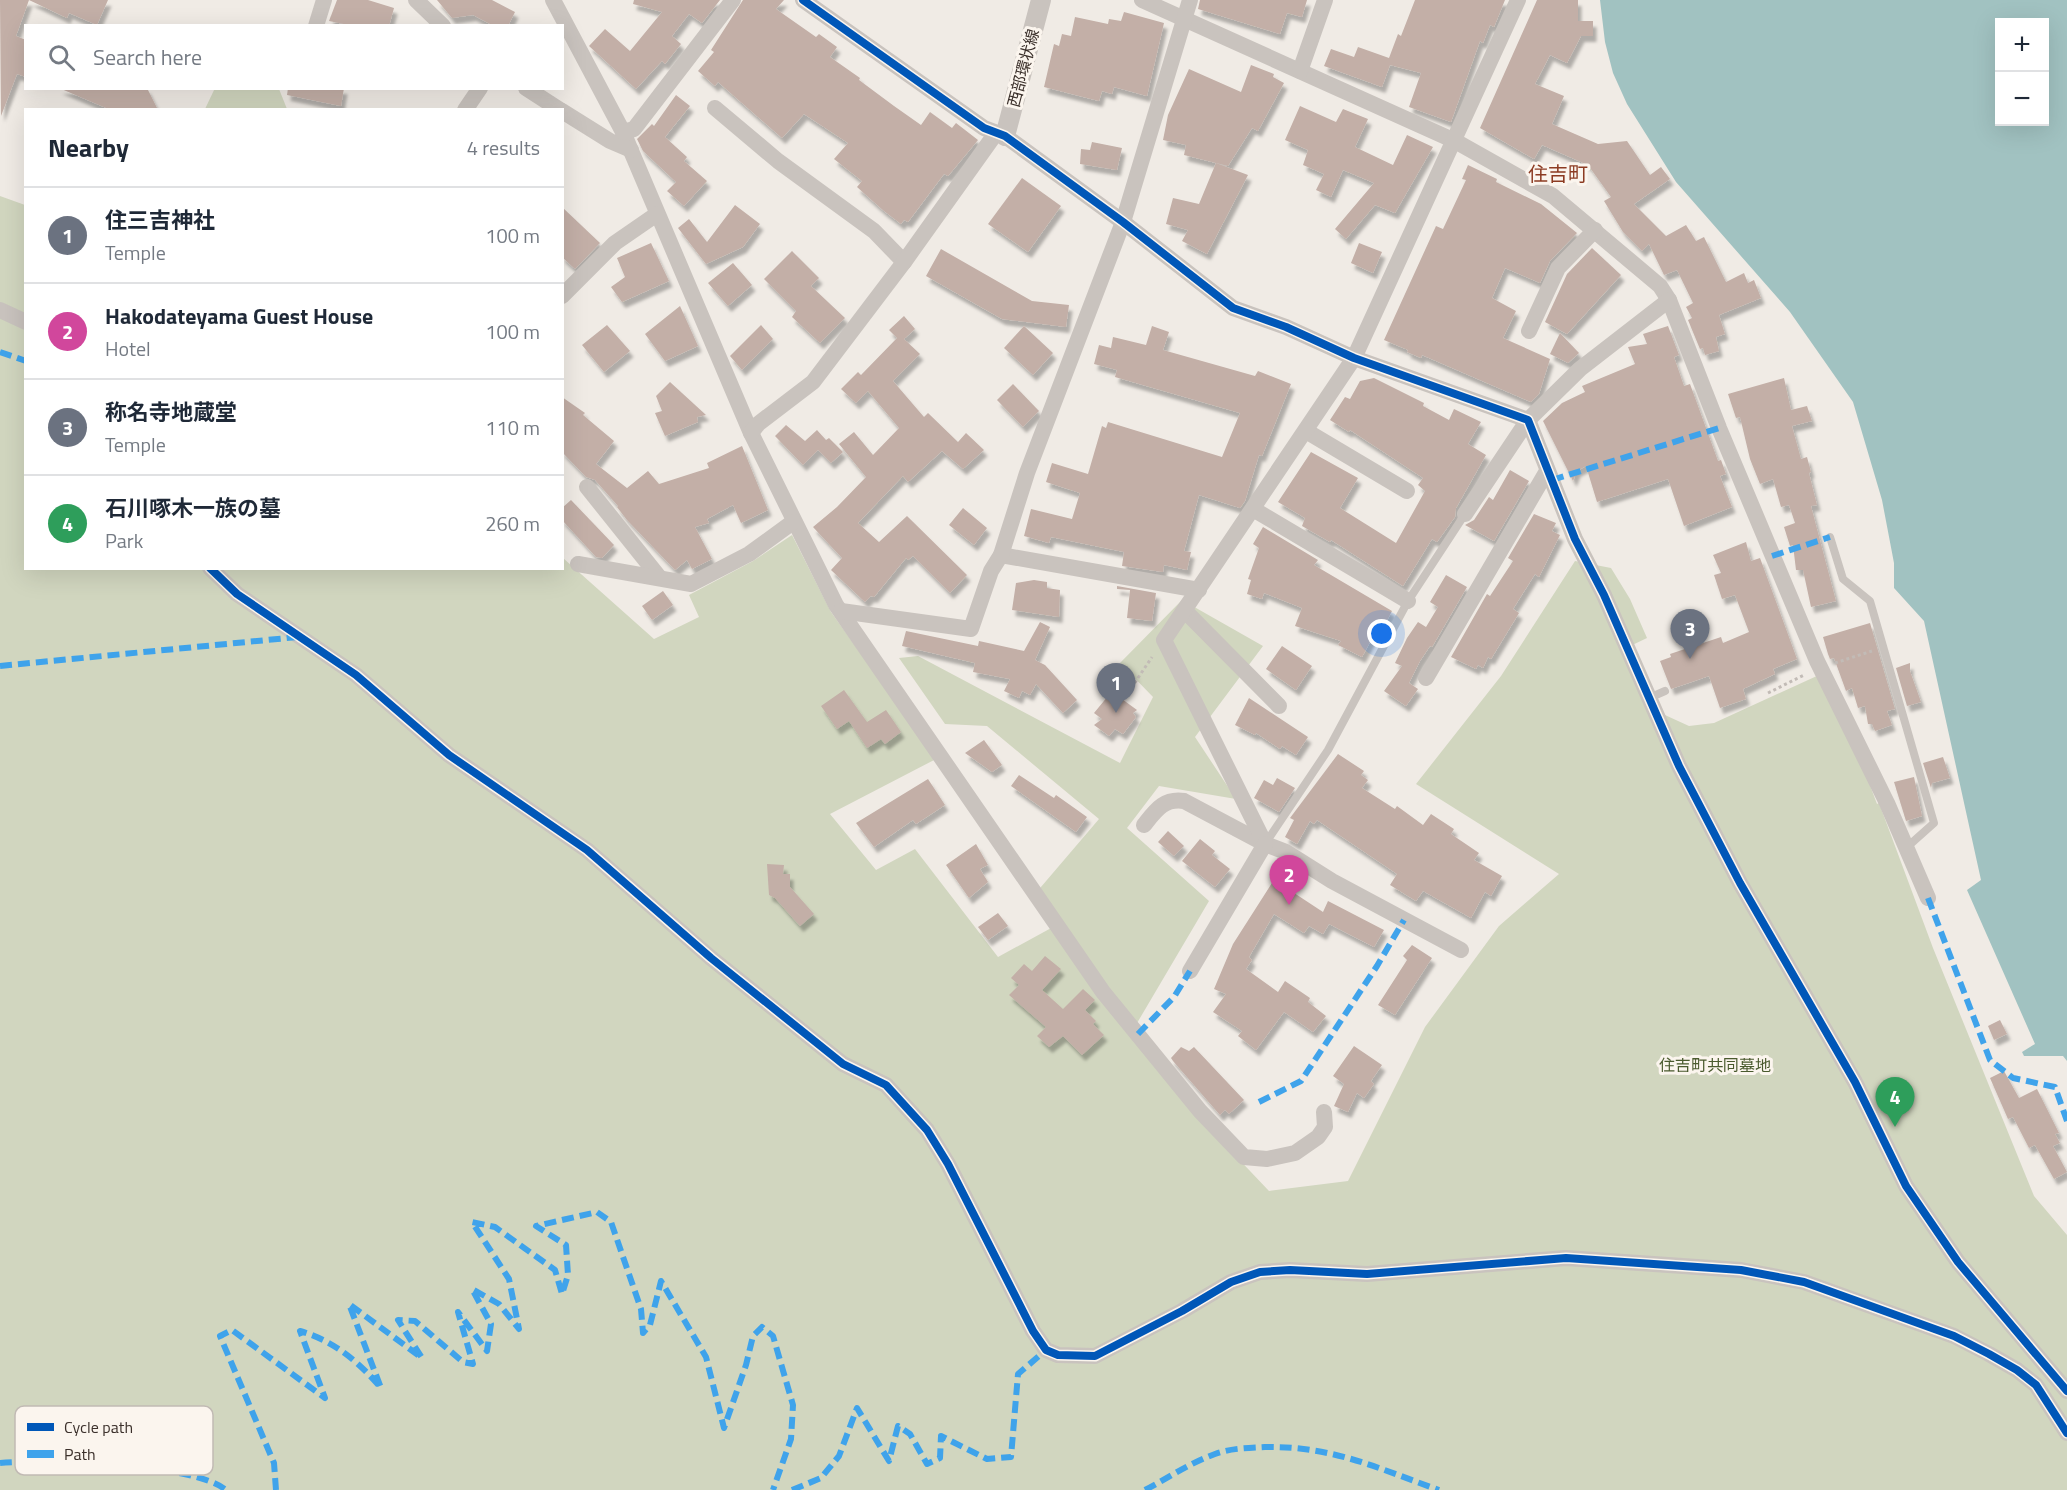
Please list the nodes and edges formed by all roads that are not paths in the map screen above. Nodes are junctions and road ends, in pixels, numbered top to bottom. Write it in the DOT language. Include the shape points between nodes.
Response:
graph roads {
  1 [pos="324,0"];
  2 [pos="416,0"];
  3 [pos="553,0"];
  4 [pos="734,0"];
  5 [pos="803,0"];
  6 [pos="1041,0"];
  7 [pos="1142,0"];
  8 [pos="1190,0"];
  9 [pos="1325,0"];
  10 [pos="1518,0"];
  11 [pos="1184,20"];
  12 [pos="317,24"];
  13 [pos="441,24"];
  14 [pos="1300,71"];
  15 [pos="479,90"];
  16 [pos="529,90"];
  17 [pos="466,108"];
  18 [pos="558,108"];
  19 [pos="715,108"];
  20 [pos="564,112"];
  21 [pos="623,132"];
  22 [pos="1000,134"];
  23 [pos="1455,141"];
  24 [pos="631,150"];
  25 [pos="657,214"];
  26 [pos="1123,222"];
  27 [pos="1595,230"];
  28 [pos="904,262"];
  29 [pos="564,294"];
  30 [pos="1669,300"];
  31 [pos="0,310"];
  32 [pos="24,321"];
  33 [pos="1529,331"];
  34 [pos="1354,358"];
  35 [pos="1528,420"];
  36 [pos="1306,431"];
  37 [pos="751,433"];
  38 [pos="1547,471"];
  39 [pos="587,487"];
  40 [pos="1407,491"];
  41 [pos="1253,508"];
  42 [pos="1466,514"];
  43 [pos="793,522"];
  44 [pos="1830,537"];
  45 [pos="1001,555"];
  46 [pos="578,564"];
  47 [pos="212,570"];
  48 [pos="659,577"];
  49 [pos="1199,590"];
  50 [pos="1408,601"];
  51 [pos="841,611"];
  52 [pos="1185,611"];
  53 [pos="1426,678"];
  54 [pos="1665,692"];
  55 [pos="1649,698"];
  56 [pos="1279,706"];
  57 [pos="1144,825"];
  58 [pos="1265,844"];
  59 [pos="1906,848"];
  60 [pos="1928,898"];
  61 [pos="1461,950"];
  62 [pos="1190,971"];
  63 [pos="1324,1112"];
  64 [pos="2067,1391"];
  65 [pos="2067,1433"];
  1 -- 12 [label="street"];
  2 -- 13 [label="street"];
  3 -- 21 [label="street"];
  4 -- 21 [label="street" via="634,129"];
  5 -- 22 [label="street" via="984,128"];
  6 -- 22 [label="street, 西部環状線"];
  7 -- 11 [label="street"];
  8 -- 11 [label="street"];
  9 -- 14 [label="street"];
  10 -- 23 [label="street"];
  11 -- 14 [label="street"];
  11 -- 26 [label="street"];
  14 -- 23 [label="street"];
  15 -- 17 [label="street"];
  16 -- 18 [label="street"];
  19 -- 28 [label="street" via="778,161 874,231"];
  20 -- 24 [label="street"];
  21 -- 24 [label="street"];
  22 -- 26 [label="street"];
  22 -- 28 [label="street"];
  23 -- 27 [label="street" via="1553,196"];
  23 -- 34 [label="street"];
  24 -- 25 [label="street"];
  25 -- 29 [label="street" via="615,243"];
  25 -- 37 [label="street"];
  26 -- 34 [label="street" via="1233,308"];
  26 -- 45 [label="street"];
  27 -- 30 [label="street" via="1660,286"];
  27 -- 33 [label="street" via="1558,268"];
  28 -- 37 [label="street" via="813,382"];
  30 -- 35 [label="street" via="1580,369"];
  30 -- 59 [label="street" via="1820,668"];
  31 -- 32 [label="street"];
  34 -- 35 [label="street"];
  34 -- 36 [label="street"];
  35 -- 38 [label="street"];
  35 -- 42 [label="street"];
  36 -- 40 [label="street"];
  36 -- 41 [label="street"];
  37 -- 43 [label="street"];
  38 -- 53 [label="street"];
  38 -- 55 [label="street"];
  39 -- 48 [label="street"];
  41 -- 49 [label="street"];
  41 -- 50 [label="street"];
  42 -- 50 [label="lane"];
  43 -- 48 [label="street" via="749,554 691,584"];
  43 -- 51 [label="street"];
  44 -- 59 [label="lane" via="1843,579 1870,601 1935,823"];
  45 -- 49 [label="street"];
  45 -- 51 [label="street" via="990,571 972,629"];
  46 -- 48 [label="street"];
  47 -- 65 [label="street" via="237,594 356,675 449,755 587,850 711,958 843,1064 886,1085 927,1130 948,1164 1032,1331 1046,1350 1058,1355 1095,1356 1231,1282 1260,1272 1367,1274 1566,1258 1741,1270 1804,1282 1954,1336 2017,1370 2036,1385"];
  49 -- 52 [label="street"];
  50 -- 58 [label="lane" via="1328,750"];
  51 -- 63 [label="street" via="1103,992 1232,1147 1256,1160 1295,1153 1318,1137 1325,1127"];
  52 -- 56 [label="street"];
  52 -- 58 [label="street" via="1164,640"];
  54 -- 55 [label="lane"];
  55 -- 64 [label="street" via="1679,766 1740,883 1855,1082 1906,1186 1958,1262"];
  57 -- 58 [label="street" via="1159,806 1184,801"];
  58 -- 61 [label="street"];
  58 -- 62 [label="street"];
  59 -- 60 [label="street"];
}
